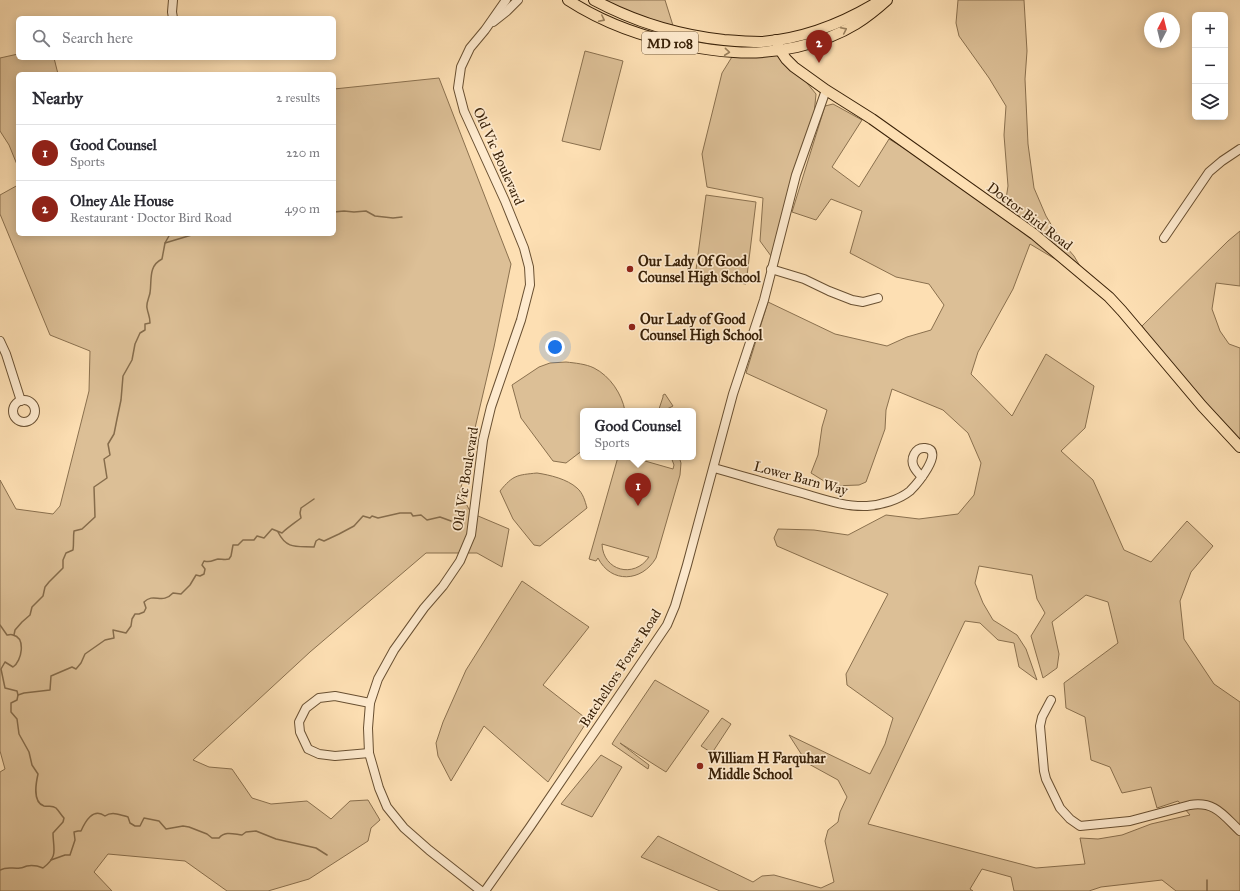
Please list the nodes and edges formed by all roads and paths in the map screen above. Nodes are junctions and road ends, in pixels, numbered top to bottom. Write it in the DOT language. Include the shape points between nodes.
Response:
graph roads {
  1 [pos="173,0"];
  2 [pos="506,0"];
  3 [pos="518,0"];
  4 [pos="568,0"];
  5 [pos="594,0"];
  6 [pos="881,0"];
  7 [pos="887,0"];
  8 [pos="173,16"];
  9 [pos="488,26"];
  10 [pos="776,40"];
  11 [pos="780,50"];
  12 [pos="826,90"];
  13 [pos="1240,150"];
  14 [pos="1164,238"];
  15 [pos="771,269"];
  16 [pos="878,298"];
  17 [pos="0,341"];
  18 [pos="21,401"];
  19 [pos="1240,446"];
  20 [pos="714,468"];
  21 [pos="922,477"];
  22 [pos="1050,700"];
  23 [pos="370,703"];
  24 [pos="369,753"];
  25 [pos="1240,831"];
  26 [pos="481,891"];
  27 [pos="486,891"];
  1 -- 8 [label="street"];
  2 -- 9 [label="street, Old Vic Boulevard"];
  3 -- 9 [label="street, Old Vic Boulevard"];
  4 -- 11 [label="main road, MD 108, one-way" via="606,21 654,39 735,52"];
  5 -- 10 [label="main road, MD 108" via="634,19 687,35 733,41"];
  6 -- 10 [label="main road, MD 108" via="836,24"];
  11 -- 7 [label="main road, MD 108, one-way" via="811,44 855,25"];
  9 -- 23 [label="street, Old Vic Boulevard" via="465,58 458,88 464,112 524,248 530,285 483,440 471,535 460,561 394,650 378,679"];
  10 -- 11 [label="main road, Doctor Bird Road"];
  11 -- 12 [label="main road, Doctor Bird Road" via="794,67"];
  12 -- 15 [label="street, Batchellors Forest Road" via="796,175"];
  12 -- 19 [label="main road, Doctor Bird Road" via="872,119 1034,234 1110,297 1202,406"];
  13 -- 14 [label="street" via="1209,172"];
  15 -- 16 [label="street" via="804,279 852,300 863,302"];
  15 -- 20 [label="street, Batchellors Forest Road" via="761,310 733,394"];
  17 -- 18 [label="street"];
  20 -- 21 [label="street, Lower Barn Way" via="839,503 867,506 900,497 910,491"];
  20 -- 27 [label="street, Batchellors Forest Road" via="667,626"];
  22 -- 25 [label="street" via="1040,726 1044,771 1060,808 1080,826 1130,821 1200,804 1218,810"];
  23 -- 24 [label="street, Old Vic Boulevard"];
  23 -- 24 [label="street" via="334,696 319,698 306,708 299,722 300,732 308,749 319,754 335,756"];
  24 -- 26 [label="street, Old Vic Boulevard" via="379,788 391,813 429,850"];
}
